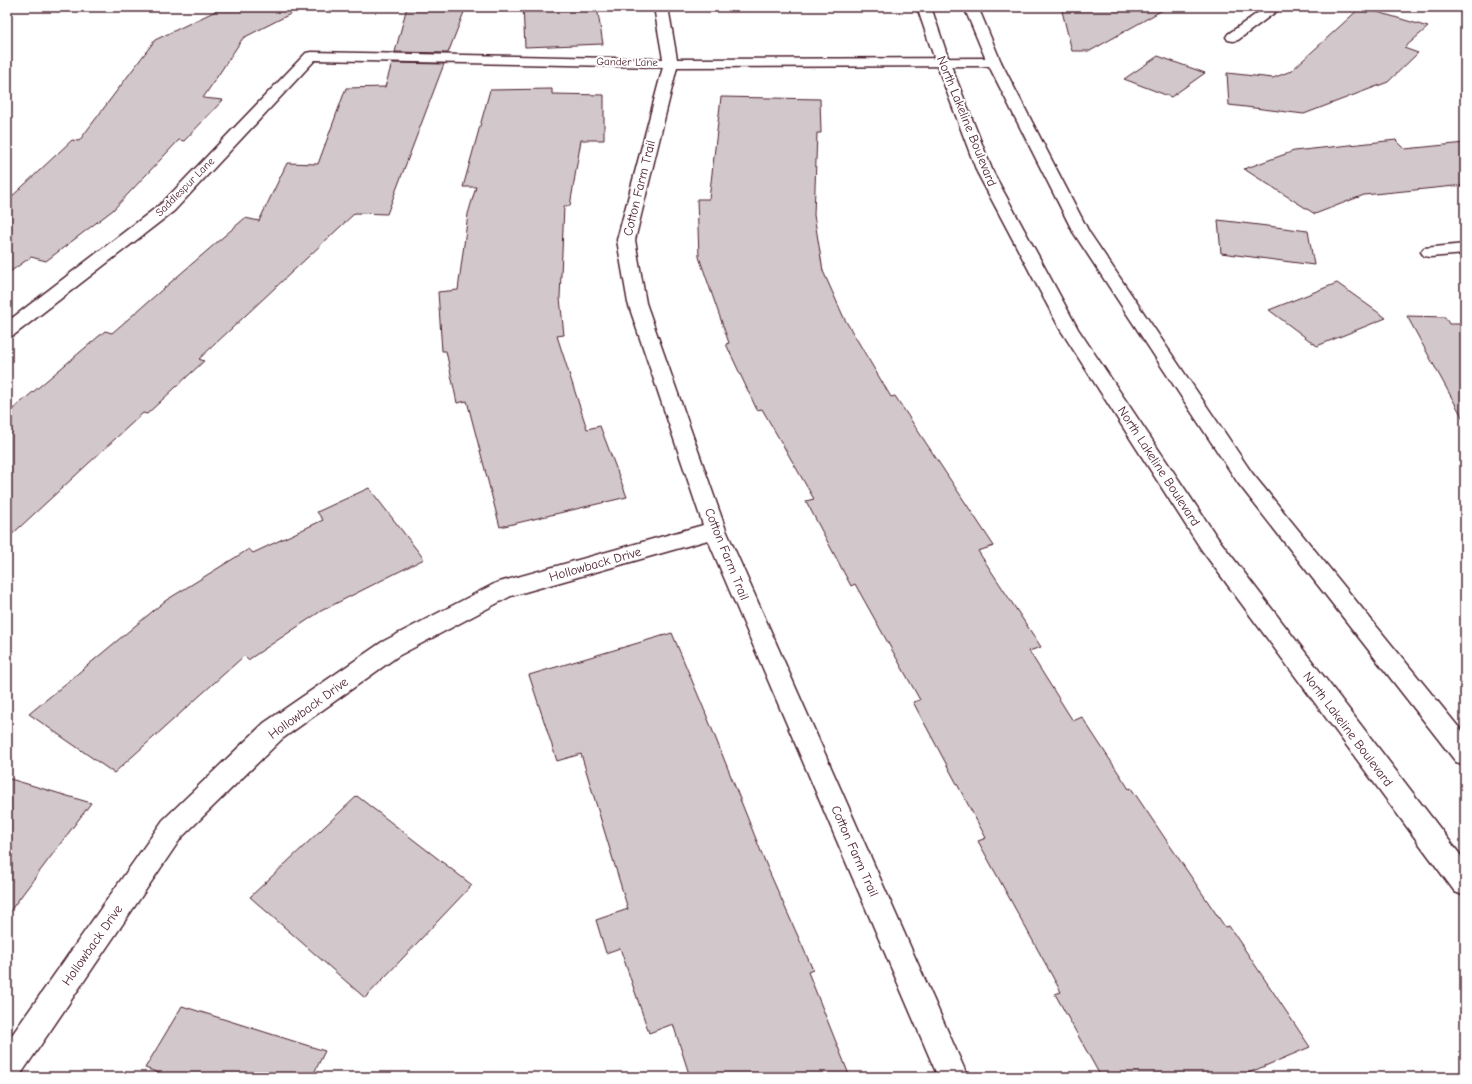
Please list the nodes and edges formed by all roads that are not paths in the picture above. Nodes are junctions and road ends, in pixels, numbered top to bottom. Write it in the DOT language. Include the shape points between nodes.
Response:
graph roads {
  1 [pos="661,7"];
  2 [pos="924,7"];
  3 [pos="971,7"];
  4 [pos="1276,7"];
  5 [pos="1233,37"];
  6 [pos="311,56"];
  7 [pos="994,62"];
  8 [pos="671,63"];
  9 [pos="943,63"];
  10 [pos="1465,249"];
  11 [pos="1430,252"];
  12 [pos="7,331"];
  13 [pos="715,530"];
  14 [pos="1465,754"];
  15 [pos="1465,884"];
  16 [pos="7,1068"];
  17 [pos="953,1077"];
  1 -- 8 [label="street, Cotton Farm Trail"];
  2 -- 9 [label="street, North Lakeline Boulevard"];
  3 -- 7 [label="street"];
  4 -- 5 [label="street"];
  6 -- 8 [label="street, Gander Lane"];
  6 -- 12 [label="street, Saddlespur Lane" via="168,207"];
  7 -- 9 [label="street, Gander Lane"];
  7 -- 14 [label="street" via="1081,232 1245,478"];
  8 -- 9 [label="street, Gander Lane"];
  8 -- 13 [label="street, Cotton Farm Trail" via="626,240 637,303"];
  9 -- 15 [label="street, North Lakeline Boulevard" via="985,172 1069,329 1209,543"];
  10 -- 11 [label="street"];
  13 -- 16 [label="street, Hollowback Drive" via="504,589 390,649 273,731 172,829"];
  13 -- 17 [label="street, Cotton Farm Trail"];
}
